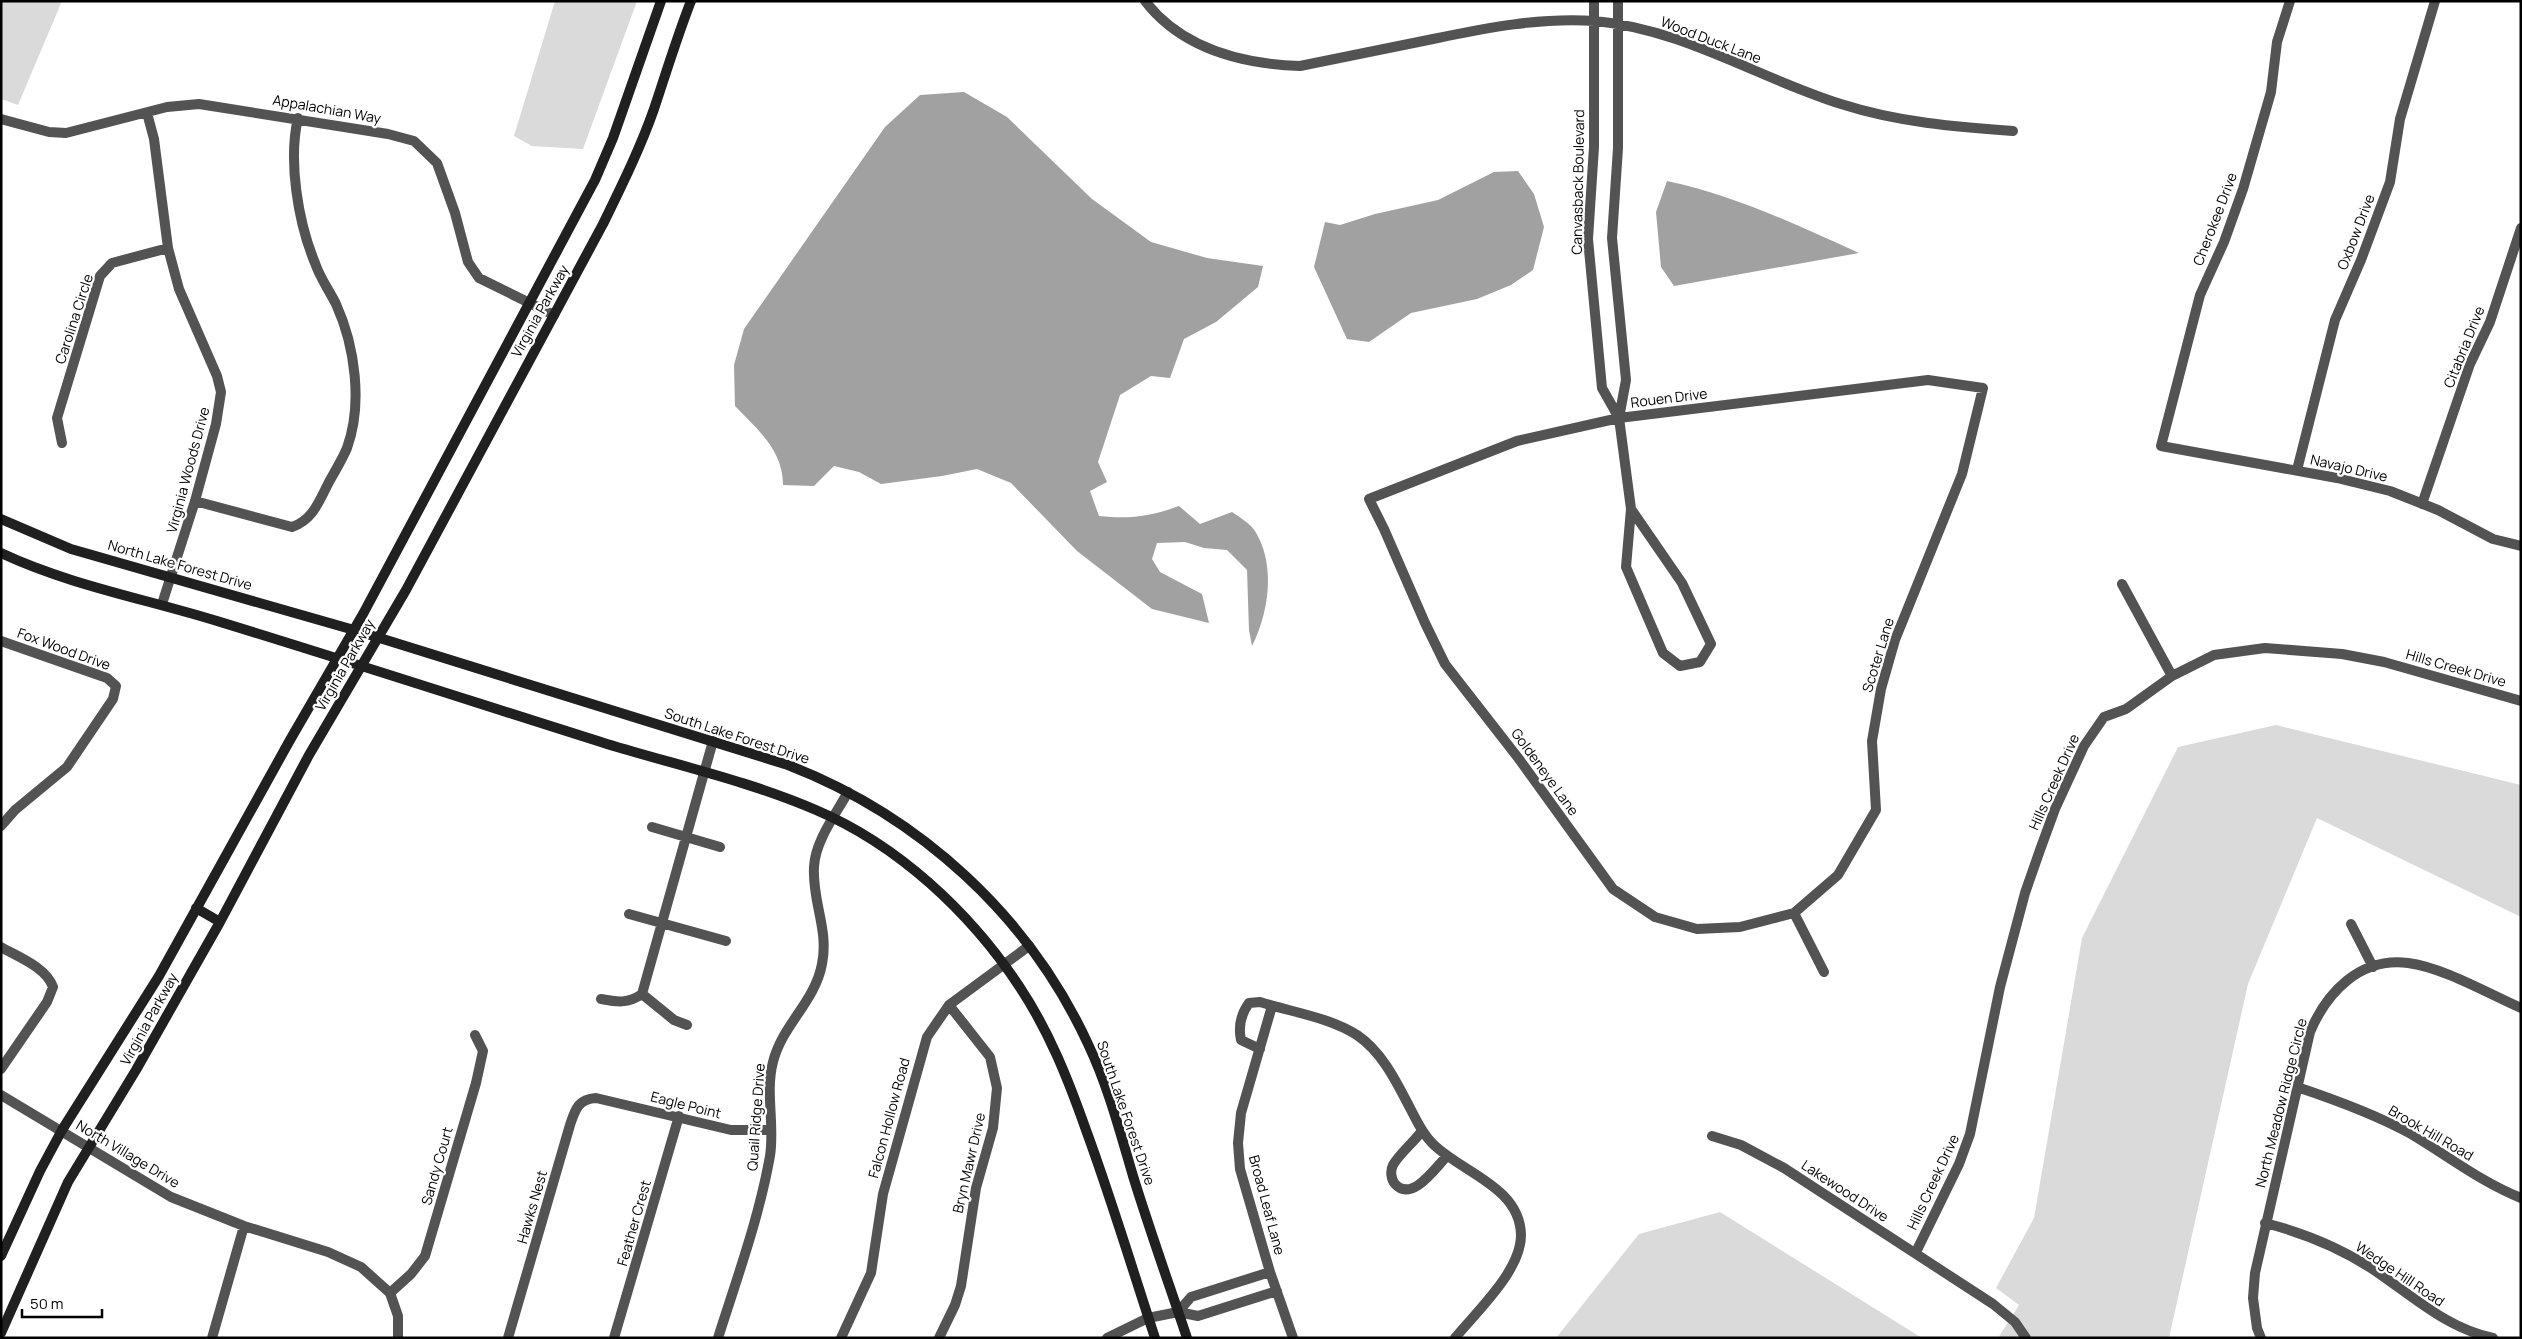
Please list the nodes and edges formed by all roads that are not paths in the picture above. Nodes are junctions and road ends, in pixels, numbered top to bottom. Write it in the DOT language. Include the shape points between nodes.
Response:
graph roads {
  1 [pos="661,1"];
  2 [pos="691,1"];
  3 [pos="1145,1"];
  4 [pos="1594,1"];
  5 [pos="1618,1"];
  6 [pos="2290,1"];
  7 [pos="2435,1"];
  8 [pos="1594,21"];
  9 [pos="1618,24"];
  10 [pos="147,113"];
  11 [pos="298,118"];
  12 [pos="1,119"];
  13 [pos="2013,131"];
  14 [pos="2521,228"];
  15 [pos="168,248"];
  16 [pos="529,302"];
  17 [pos="554,315"];
  18 [pos="1984,388"];
  19 [pos="1619,418"];
  20 [pos="62,443"];
  21 [pos="2161,446"];
  22 [pos="2296,470"];
  23 [pos="1369,499"];
  24 [pos="195,501"];
  25 [pos="2422,504"];
  26 [pos="1631,508"];
  27 [pos="1,519"];
  28 [pos="2521,546"];
  29 [pos="1,553"];
  30 [pos="171,577"];
  31 [pos="2122,584"];
  32 [pos="162,604"];
  33 [pos="354,630"];
  34 [pos="377,638"];
  35 [pos="1,641"];
  36 [pos="338,658"];
  37 [pos="361,665"];
  38 [pos="2172,676"];
  39 [pos="2521,701"];
  40 [pos="713,741"];
  41 [pos="704,773"];
  42 [pos="848,792"];
  43 [pos="834,818"];
  44 [pos="1,826"];
  45 [pos="652,828"];
  46 [pos="685,838"];
  47 [pos="720,847"];
  48 [pos="196,908"];
  49 [pos="1794,912"];
  50 [pos="629,914"];
  51 [pos="220,922"];
  52 [pos="660,923"];
  53 [pos="2351,924"];
  54 [pos="726,941"];
  55 [pos="1,946"];
  56 [pos="1029,946"];
  57 [pos="1004,965"];
  58 [pos="2373,966"];
  59 [pos="1824,972"];
  60 [pos="642,994"];
  61 [pos="600,999"];
  62 [pos="950,1005"];
  63 [pos="1272,1006"];
  64 [pos="2521,1008"];
  65 [pos="687,1025"];
  66 [pos="475,1034"];
  67 [pos="1260,1048"];
  68 [pos="1,1069"];
  69 [pos="2297,1088"];
  70 [pos="1,1096"];
  71 [pos="596,1098"];
  72 [pos="679,1116"];
  73 [pos="62,1130"];
  74 [pos="771,1130"];
  75 [pos="1422,1132"];
  76 [pos="1712,1136"];
  77 [pos="88,1147"];
  78 [pos="1448,1156"];
  79 [pos="2521,1198"];
  80 [pos="2265,1223"];
  81 [pos="244,1226"];
  82 [pos="1916,1252"];
  83 [pos="1,1256"];
  84 [pos="1270,1272"];
  85 [pos="1277,1291"];
  86 [pos="390,1293"];
  87 [pos="1178,1312"];
  88 [pos="1148,1318"];
  89 [pos="1,1333"];
  90 [pos="212,1338"];
  91 [pos="398,1338"];
  92 [pos="508,1338"];
  93 [pos="614,1338"];
  94 [pos="718,1338"];
  95 [pos="841,1338"];
  96 [pos="939,1338"];
  97 [pos="1107,1338"];
  98 [pos="1155,1338"];
  99 [pos="1187,1338"];
  100 [pos="1293,1338"];
  101 [pos="1455,1338"];
  102 [pos="2026,1338"];
  103 [pos="2261,1338"];
  104 [pos="2493,1338"];
  1 -- 16 [label="main road, Virginia Parkway" via="605,157"];
  2 -- 17 [label="main road, Virginia Parkway" via="631,167"];
  3 -- 8 [label="street, Wood Duck Lane" via="1169,26 1207,48 1240,60 1274,65 1300,66 1493,27 1562,20"];
  4 -- 8 [label="street, Canvasback Boulevard"];
  5 -- 9 [label="street, Canvasback Boulevard"];
  6 -- 21 [label="street, Cherokee Drive" via="2277,42 2271,92 2243,190 2200,295"];
  7 -- 22 [label="street, Oxbow Drive" via="2400,119 2390,182 2335,320"];
  8 -- 9 [label="street, Wood Duck Lane"];
  8 -- 19 [label="street, Canvasback Boulevard" via="1594,147 1588,239 1602,388"];
  9 -- 13 [label="street, Wood Duck Lane" via="1667,35 1842,105 1902,120"];
  9 -- 19 [label="street, Canvasback Boulevard" via="1618,148 1612,238 1626,380"];
  10 -- 11 [label="street, Appalachian Way" via="184,104 199,104"];
  10 -- 12 [label="street, Appalachian Way" via="66,133 49,132"];
  10 -- 15 [label="street, Virginia Woods Drive" via="154,139"];
  11 -- 16 [label="street, Appalachian Way" via="388,134 414,141 426,150 437,163 468,262 479,278"];
  11 -- 24 [label="street" via="293,142 302,221 314,261 342,321 352,361 355,388 347,448 312,514 302,524 292,527"];
  14 -- 25 [label="street, Citabria Drive" via="2490,322 2470,364"];
  15 -- 20 [label="street, Carolina Circle" via="112,263 100,276 57,418"];
  15 -- 24 [label="street, Virginia Woods Drive" via="179,290 221,392 216,424"];
  16 -- 17 [label="street, Appalachian Way"];
  16 -- 33 [label="main road, Virginia Parkway"];
  17 -- 34 [label="main road, Virginia Parkway"];
  18 -- 19 [label="street, Rouen Drive" via="1928,380"];
  18 -- 49 [label="street, Scoter Lane" via="1962,474 1895,640 1881,689 1872,741 1876,810 1838,875"];
  19 -- 23 [label="street, Rouen Drive" via="1517,441"];
  19 -- 26 [label="street, Canvasback Boulevard"];
  21 -- 22 [label="street, Navajo Drive"];
  22 -- 25 [label="street, Navajo Drive" via="2390,491"];
  23 -- 49 [label="street, Goldeneye Lane" via="1445,664 1613,889 1656,918 1697,929 1740,927"];
  24 -- 30 [label="street, Virginia Woods Drive"];
  25 -- 28 [label="street, Navajo Drive" via="2493,539"];
  26 -- 26 [label="street, Canvasback Boulevard" via="1682,583 1711,644 1700,662 1680,666 1663,653 1626,567"];
  27 -- 30 [label="main road, North Lake Forest Drive" via="64,547"];
  29 -- 32 [label="main road" via="59,576"];
  30 -- 32 [label="street, Virginia Woods Drive"];
  30 -- 33 [label="main road, North Lake Forest Drive"];
  31 -- 38 [label="street"];
  32 -- 36 [label="main road"];
  33 -- 34 [label="main road, South Lake Forest Drive"];
  33 -- 36 [label="main road, Virginia Parkway"];
  34 -- 37 [label="main road, Virginia Parkway"];
  34 -- 40 [label="main road, South Lake Forest Drive"];
  35 -- 44 [label="street, Fox Wood Drive" via="107,678 116,686 113,698 67,766"];
  36 -- 37 [label="main road"];
  36 -- 48 [label="main road, Virginia Parkway"];
  37 -- 41 [label="main road"];
  37 -- 51 [label="main road, Virginia Parkway"];
  38 -- 39 [label="street, Hills Creek Drive" via="2214,654 2255,648 2292,648 2384,662"];
  38 -- 82 [label="street, Hills Creek Drive" via="2126,709 2104,717 2084,746 2071,773 2025,893 2000,987 1976,1110 1965,1149"];
  40 -- 41 [label="street"];
  40 -- 42 [label="main road, South Lake Forest Drive" via="788,766"];
  41 -- 43 [label="main road" via="799,803"];
  41 -- 46 [label="street"];
  42 -- 43 [label="street, Quail Ridge Drive"];
  42 -- 56 [label="main road, South Lake Forest Drive" via="914,833 955,865 989,897"];
  43 -- 57 [label="main road" via="884,848 934,888 976,929"];
  43 -- 74 [label="street, Quail Ridge Drive" via="814,865 826,942 822,965 814,989 785,1032 773,1062"];
  45 -- 46 [label="street"];
  46 -- 47 [label="street"];
  46 -- 52 [label="street"];
  48 -- 51 [label="main road"];
  48 -- 73 [label="main road, Virginia Parkway" via="159,976"];
  49 -- 59 [label="street"];
  50 -- 52 [label="street"];
  51 -- 77 [label="main road, Virginia Parkway" via="165,1021"];
  52 -- 54 [label="street"];
  52 -- 60 [label="street"];
  53 -- 58 [label="street"];
  55 -- 68 [label="street" via="43,972 53,987 47,1002"];
  56 -- 57 [label="street, Falcon Hollow Road"];
  56 -- 87 [label="main road, South Lake Forest Drive" via="1064,998 1096,1061"];
  57 -- 62 [label="street, Falcon Hollow Road"];
  57 -- 88 [label="main road" via="1034,1010 1064,1068"];
  58 -- 64 [label="street, North Meadow Ridge Circle" via="2408,963 2427,967"];
  58 -- 69 [label="street, North Meadow Ridge Circle" via="2332,993 2318,1014 2310,1032"];
  60 -- 61 [label="street" via="633,1000 619,1002"];
  60 -- 65 [label="street" via="674,1020"];
  62 -- 95 [label="street, Falcon Hollow Road" via="934,1024 922,1052 883,1194 871,1273"];
  62 -- 96 [label="street, Bryn Mawr Drive" via="990,1057 998,1088 993,1128 974,1197 961,1286"];
  63 -- 67 [label="street, Broad Leaf Lane"];
  63 -- 67 [label="street" via="1249,1003 1243,1011 1239,1032 1241,1040"];
  63 -- 75 [label="street" via="1336,1025 1373,1048 1387,1065"];
  66 -- 86 [label="street, Sandy Court" via="483,1051 476,1083 425,1256"];
  67 -- 84 [label="street, Broad Leaf Lane" via="1241,1113 1238,1143 1240,1169"];
  69 -- 79 [label="street, Brook Hill Road" via="2392,1124 2499,1189"];
  69 -- 80 [label="street, North Meadow Ridge Circle"];
  70 -- 73 [label="street, North Village Drive"];
  71 -- 72 [label="street, Eagle Point"];
  71 -- 92 [label="street, Hawks Nest" via="587,1098 575,1109"];
  72 -- 74 [label="street, Eagle Point" via="731,1130"];
  72 -- 93 [label="street, Feather Crest"];
  73 -- 77 [label="street, North Village Drive"];
  73 -- 83 [label="main road, Virginia Parkway"];
  74 -- 94 [label="street, Quail Ridge Drive" via="765,1181 747,1250"];
  75 -- 78 [label="street"];
  75 -- 78 [label="street" via="1394,1165 1391,1176 1396,1186 1407,1190 1418,1186"];
  76 -- 82 [label="street, Lakewood Drive" via="1741,1145 1784,1168"];
  77 -- 81 [label="street, North Village Drive" via="171,1197"];
  77 -- 89 [label="main road, Virginia Parkway" via="58,1201"];
  78 -- 101 [label="street" via="1505,1197 1515,1211 1520,1228 1519,1252 1513,1268"];
  80 -- 103 [label="street, North Meadow Ridge Circle" via="2253,1298"];
  80 -- 104 [label="street, Wedge Hill Road" via="2317,1240 2350,1256 2449,1323"];
  81 -- 86 [label="street, North Village Drive" via="328,1252 361,1267"];
  81 -- 90 [label="street"];
  82 -- 102 [label="street, Lakewood Drive" via="2008,1316"];
  84 -- 85 [label="street, Broad Leaf Lane"];
  84 -- 87 [label="street" via="1191,1297"];
  85 -- 87 [label="street" via="1198,1316"];
  85 -- 100 [label="street, Broad Leaf Lane"];
  86 -- 91 [label="street" via="398,1316"];
  87 -- 88 [label="street"];
  87 -- 99 [label="main road, South Lake Forest Drive"];
  88 -- 97 [label="street"];
  88 -- 98 [label="main road"];
}
